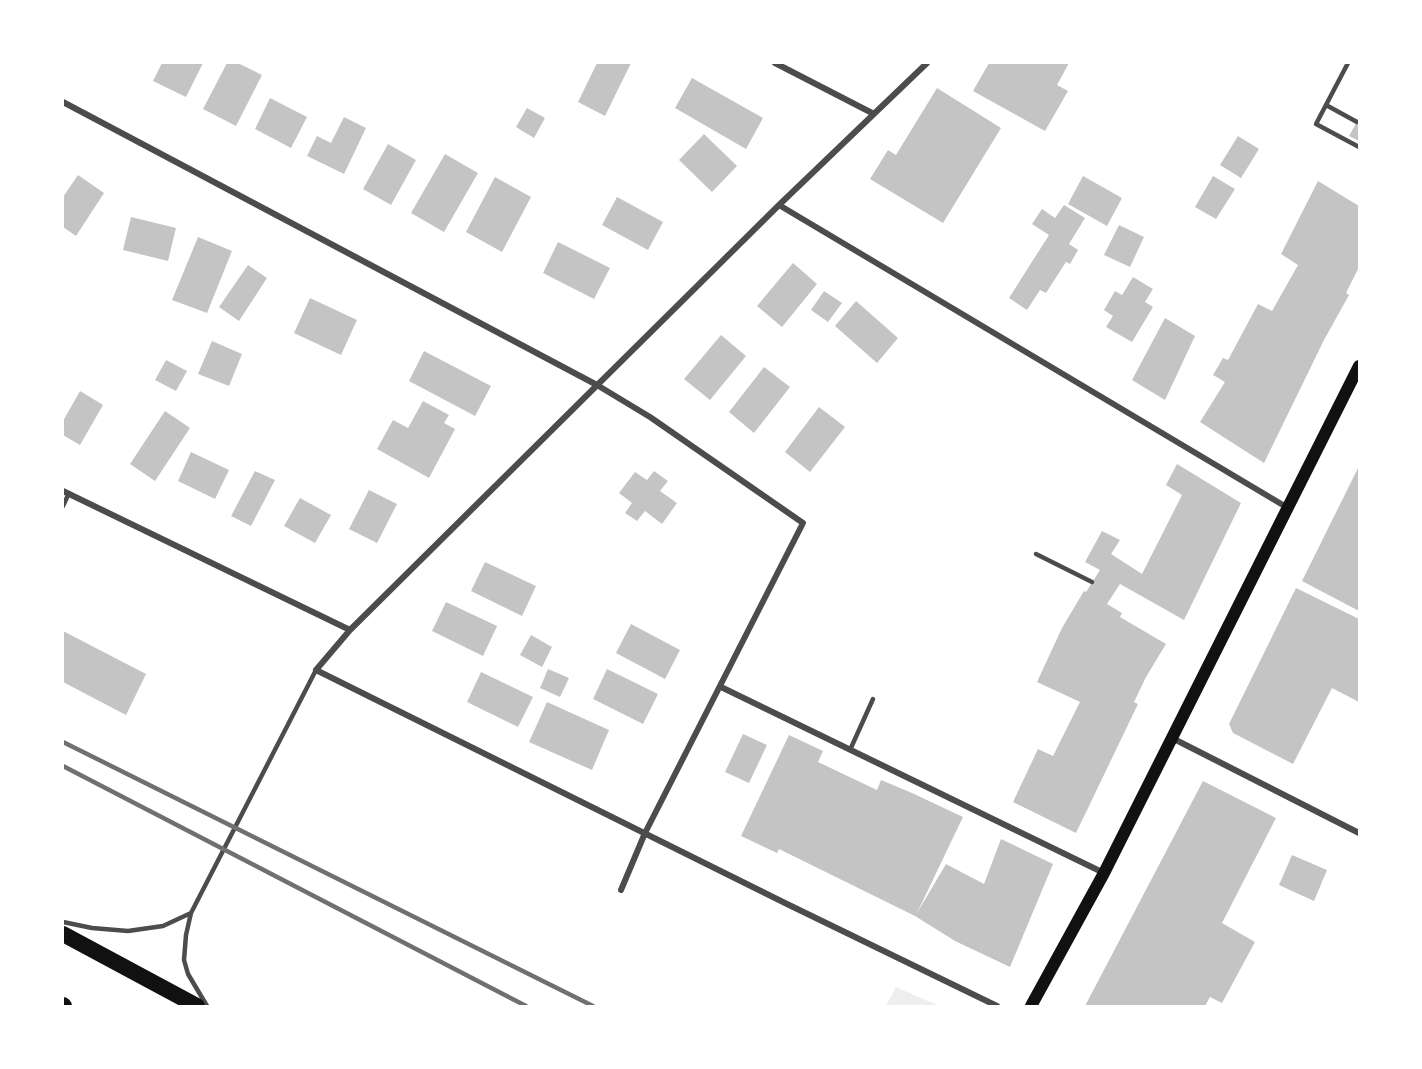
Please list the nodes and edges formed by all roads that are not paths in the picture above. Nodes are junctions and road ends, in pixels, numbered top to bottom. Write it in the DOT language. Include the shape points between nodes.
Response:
graph roads {
  1 [pos="775,63"];
  2 [pos="927,63"];
  3 [pos="1348,63"];
  4 [pos="63,102"];
  5 [pos="1326,105"];
  6 [pos="874,114"];
  7 [pos="1357,122"];
  8 [pos="1359,147"];
  9 [pos="779,205"];
  10 [pos="1359,366"];
  11 [pos="597,385"];
  12 [pos="66,492"];
  13 [pos="63,506"];
  14 [pos="1288,508"];
  15 [pos="1036,554"];
  16 [pos="1092,582"];
  17 [pos="350,630"];
  18 [pos="316,670"];
  19 [pos="721,687"];
  20 [pos="873,699"];
  21 [pos="1172,738"];
  22 [pos="850,750"];
  23 [pos="645,832"];
  24 [pos="1359,832"];
  25 [pos="1104,873"];
  26 [pos="621,890"];
  27 [pos="190,913"];
  28 [pos="63,922"];
  29 [pos="63,934"];
  30 [pos="197,1006"];
  31 [pos="207,1006"];
  32 [pos="997,1006"];
  33 [pos="1031,1006"];
  1 -- 6 [label="street"];
  2 -- 6 [label="street"];
  3 -- 5 [label="lane"];
  4 -- 11 [label="street"];
  5 -- 7 [label="lane"];
  5 -- 8 [label="lane" via="1316,124"];
  6 -- 9 [label="street"];
  9 -- 11 [label="street"];
  9 -- 14 [label="street"];
  10 -- 14 [label="main road"];
  11 -- 17 [label="street"];
  11 -- 19 [label="street" via="803,523"];
  12 -- 13 [label="lane"];
  12 -- 17 [label="street"];
  14 -- 21 [label="main road"];
  15 -- 16 [label="lane"];
  17 -- 18 [label="street"];
  18 -- 23 [label="street"];
  18 -- 27 [label="lane"];
  19 -- 22 [label="street"];
  19 -- 23 [label="street"];
  20 -- 22 [label="lane"];
  21 -- 24 [label="street"];
  21 -- 25 [label="main road"];
  22 -- 25 [label="street"];
  23 -- 26 [label="street"];
  23 -- 32 [label="street"];
  25 -- 33 [label="main road"];
  27 -- 28 [label="lane" via="163,926 128,931"];
  27 -- 31 [label="lane" via="184,960"];
  29 -- 30 [label="highway"];
}
